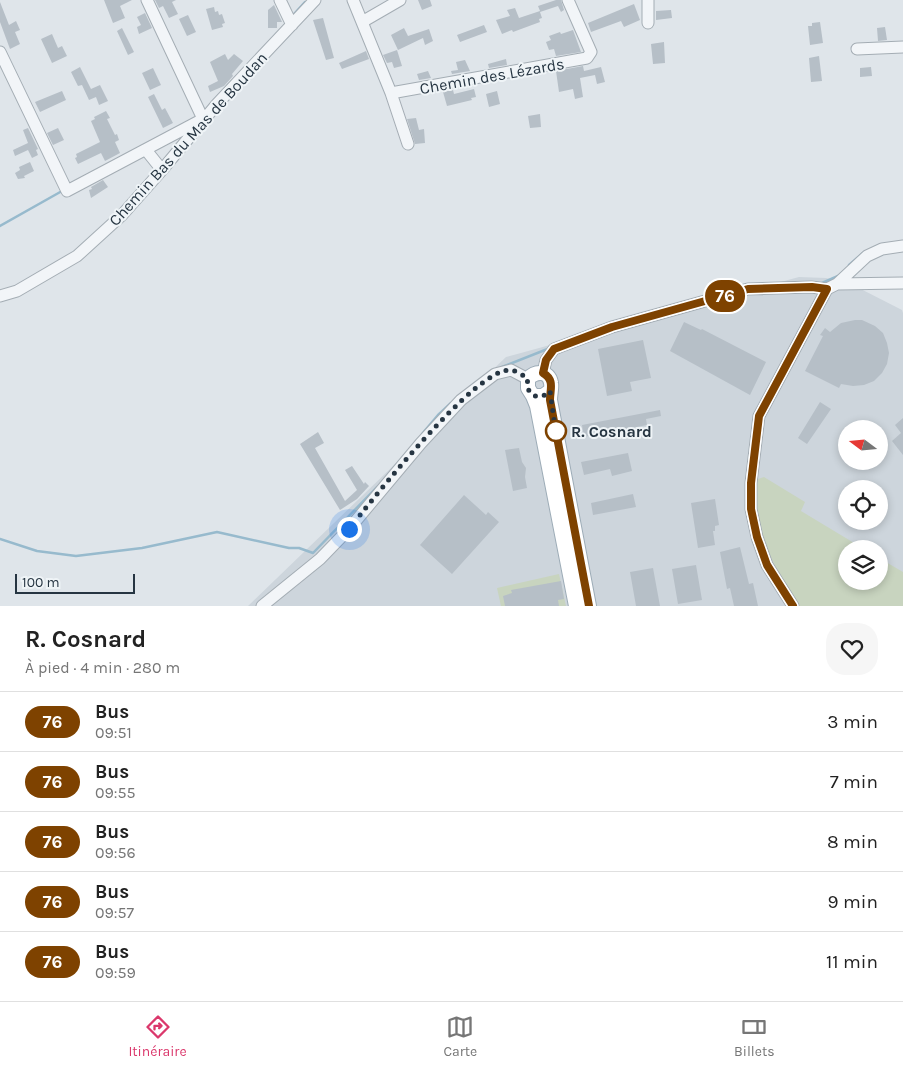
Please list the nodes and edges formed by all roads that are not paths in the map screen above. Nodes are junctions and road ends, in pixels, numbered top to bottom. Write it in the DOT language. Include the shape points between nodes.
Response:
graph roads {
  1 [pos="147,0"];
  2 [pos="280,0"];
  3 [pos="315,0"];
  4 [pos="353,0"];
  5 [pos="400,0"];
  6 [pos="568,0"];
  7 [pos="648,0"];
  8 [pos="362,22"];
  9 [pos="648,23"];
  10 [pos="292,25"];
  11 [pos="903,46"];
  12 [pos="857,49"];
  13 [pos="0,52"];
  14 [pos="391,93"];
  15 [pos="203,119"];
  16 [pos="408,144"];
  17 [pos="146,150"];
  18 [pos="162,170"];
  19 [pos="903,246"];
  20 [pos="903,283"];
  21 [pos="837,284"];
  22 [pos="827,289"];
  23 [pos="0,296"];
  24 [pos="543,373"];
  25 [pos="528,379"];
  26 [pos="550,391"];
  27 [pos="533,396"];
  28 [pos="262,606"];
  29 [pos="576,606"];
  30 [pos="589,606"];
  31 [pos="793,606"];
  1 -- 15 [label="street"];
  2 -- 10 [label="street"];
  3 -- 10 [label="street, Chemin Bas du Mas de Boudan"];
  4 -- 8 [label="street"];
  5 -- 8 [label="street"];
  6 -- 14 [label="street, Chemin des Lézards" via="591,52 586,58"];
  7 -- 9 [label="street"];
  8 -- 14 [label="street"];
  10 -- 15 [label="street, Chemin Bas du Mas de Boudan"];
  11 -- 12 [label="street"];
  13 -- 17 [label="street" via="67,191"];
  14 -- 16 [label="street"];
  15 -- 17 [label="street"];
  15 -- 18 [label="street, Chemin Bas du Mas de Boudan"];
  17 -- 18 [label="street"];
  18 -- 23 [label="street, Chemin Bas du Mas de Boudan" via="122,215 77,256 17,291"];
  19 -- 21 [label="street" via="882,249 867,256"];
  20 -- 21 [label="street"];
  21 -- 22 [label="street"];
  22 -- 24 [label="street" via="748,289 612,327 554,349 546,360"];
  22 -- 31 [label="street" via="759,416 751,483 751,509 757,537 767,565"];
  24 -- 25 [label="main road"];
  24 -- 26 [label="main road" via="551,382"];
  25 -- 27 [label="main road" via="528,388"];
  25 -- 28 [label="street" via="511,370 495,374 461,400 349,529 320,559"];
  26 -- 27 [label="main road" via="544,396"];
  26 -- 30 [label="main road"];
  27 -- 29 [label="main road"];
}
